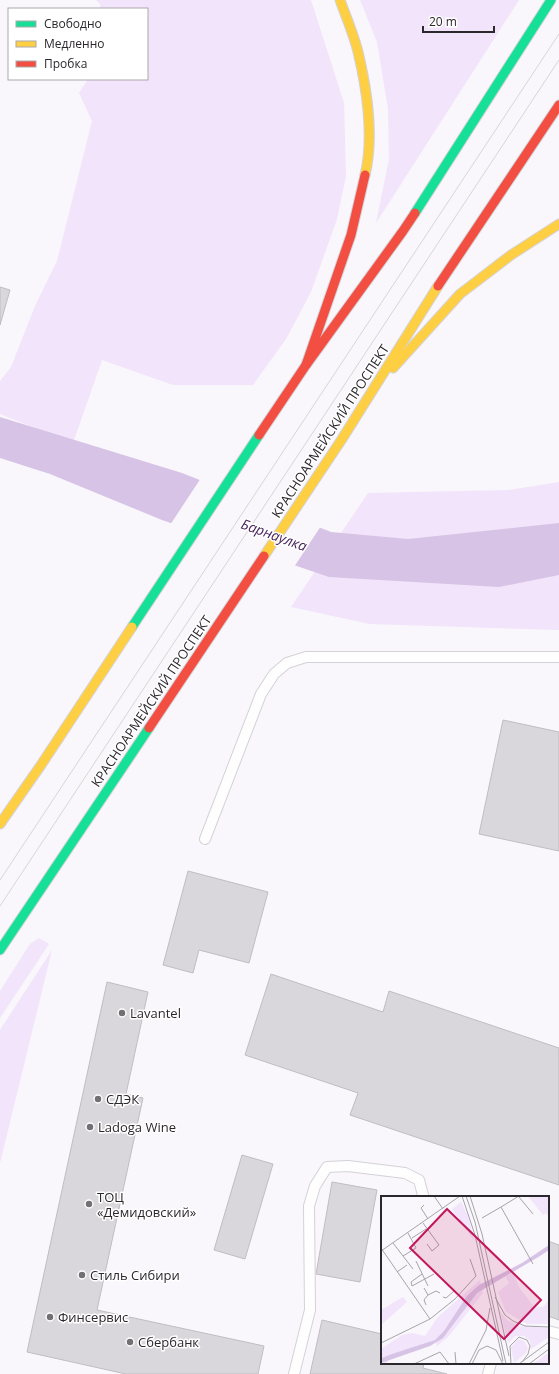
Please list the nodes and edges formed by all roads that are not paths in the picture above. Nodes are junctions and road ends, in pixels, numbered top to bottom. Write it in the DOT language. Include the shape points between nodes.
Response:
graph roads {
  1 [pos="340,0"];
  2 [pos="550,0"];
  3 [pos="559,105"];
  4 [pos="559,224"];
  5 [pos="306,365"];
  6 [pos="375,388"];
  7 [pos="559,657"];
  8 [pos="0,824"];
  9 [pos="205,839"];
  10 [pos="0,950"];
  11 [pos="422,1196"];
  12 [pos="549,1331"];
  13 [pos="559,1334"];
  14 [pos="491,1364"];
  15 [pos="294,1374"];
  16 [pos="488,1374"];
  1 -- 5 [label="main road" via="358,52 370,114 368,162 351,235"];
  2 -- 5 [label="main road" via="403,231"];
  3 -- 6 [label="main road, КРАСНОАРМЕЙСКИЙ ПРОСПЕКТ" via="449,268"];
  4 -- 6 [label="main road" via="511,254 460,294"];
  5 -- 8 [label="main road"];
  6 -- 10 [label="main road, КРАСНОАРМЕЙСКИЙ ПРОСПЕКТ"];
  7 -- 9 [label="lane" via="306,657 287,663 274,674 261,694"];
  11 -- 15 [label="lane" via="420,1180 405,1173 348,1166 327,1167 315,1186 309,1206 310,1310"];
  12 -- 13 [label="lane"];
  14 -- 16 [label="lane"];
}
